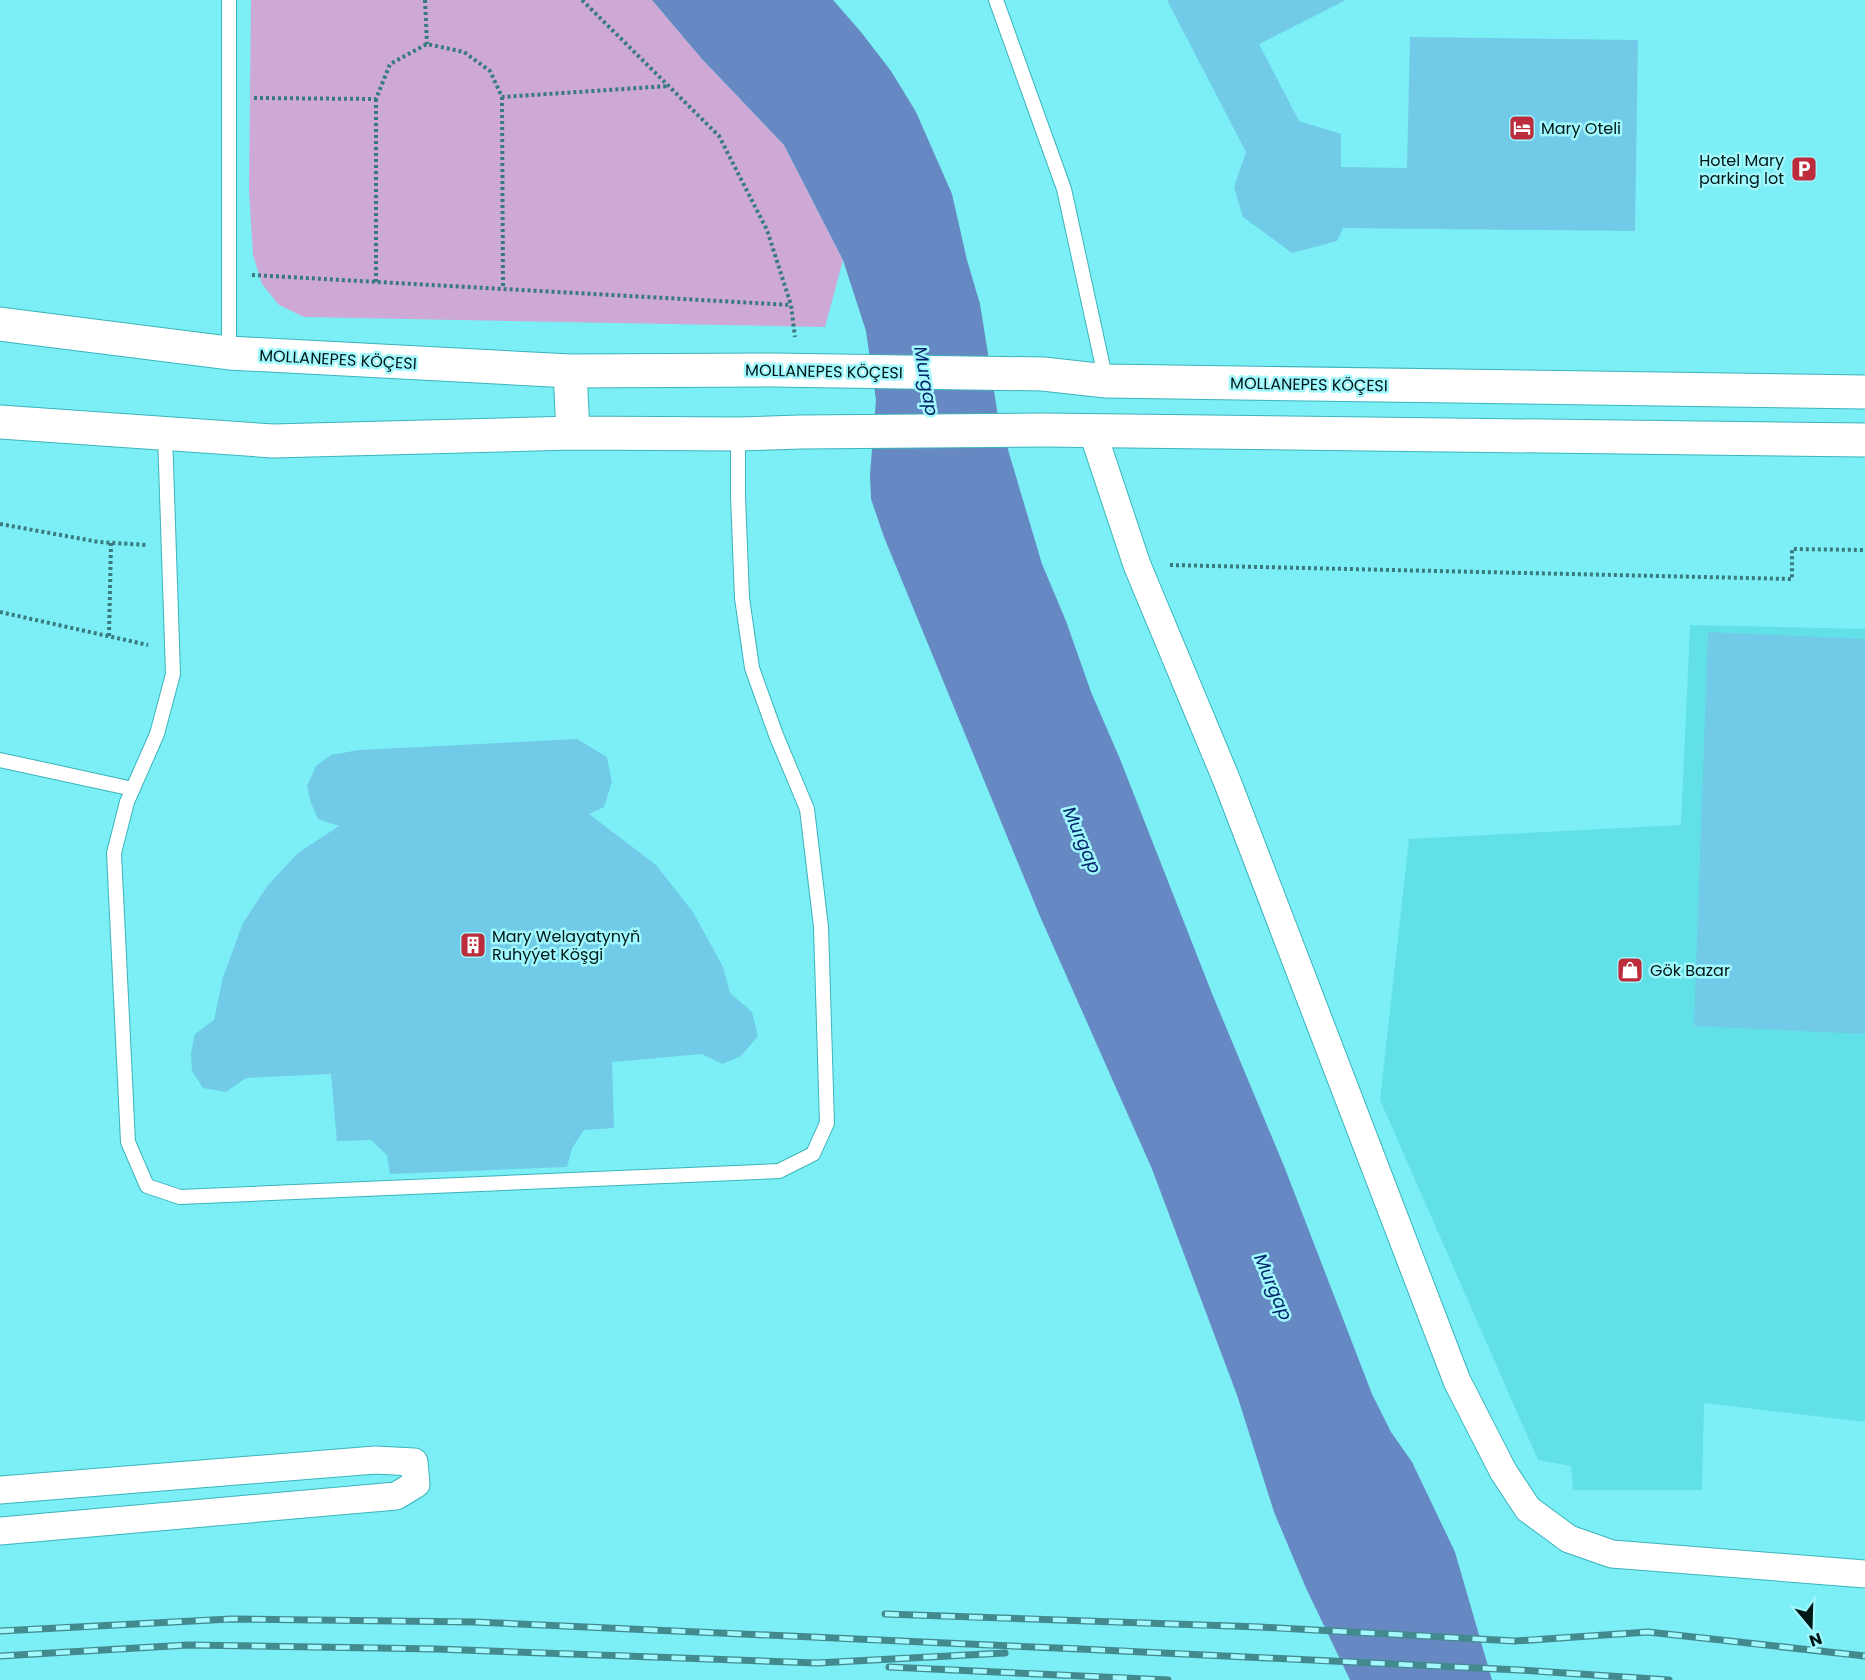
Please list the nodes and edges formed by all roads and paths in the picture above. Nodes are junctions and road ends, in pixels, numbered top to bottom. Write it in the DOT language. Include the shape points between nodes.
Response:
graph roads {
  1 [pos="229,0"];
  2 [pos="425,0"];
  3 [pos="582,0"];
  4 [pos="996,0"];
  5 [pos="427,44"];
  6 [pos="669,86"];
  7 [pos="502,97"];
  8 [pos="229,98"];
  9 [pos="376,99"];
  10 [pos="229,273"];
  11 [pos="376,282"];
  12 [pos="503,289"];
  13 [pos="791,305"];
  14 [pos="0,324"];
  15 [pos="229,353"];
  16 [pos="570,371"];
  17 [pos="785,371"];
  18 [pos="1106,381"];
  19 [pos="1865,392"];
  20 [pos="0,422"];
  21 [pos="1092,430"];
  22 [pos="573,433"];
  23 [pos="165,434"];
  24 [pos="738,434"];
  25 [pos="1865,440"];
  26 [pos="0,524"];
  27 [pos="111,543"];
  28 [pos="168,547"];
  29 [pos="1865,550"];
  30 [pos="1137,565"];
  31 [pos="0,612"];
  32 [pos="109,636"];
  33 [pos="172,651"];
  34 [pos="0,760"];
  35 [pos="133,789"];
  36 [pos="0,1490"];
  37 [pos="0,1530"];
  38 [pos="1865,1574"];
  1 -- 8 [label="lane"];
  2 -- 5 [label="path"];
  3 -- 6 [label="path"];
  4 -- 18 [label="lane" via="1064,189"];
  5 -- 7 [label="path" via="464,52 490,71"];
  5 -- 9 [label="path" via="390,64"];
  6 -- 7 [label="path"];
  6 -- 13 [label="path" via="719,136 767,230"];
  7 -- 12 [label="path"];
  8 -- 9 [label="path"];
  8 -- 10 [label="lane"];
  9 -- 11 [label="path"];
  10 -- 11 [label="path"];
  10 -- 15 [label="lane"];
  11 -- 12 [label="path"];
  12 -- 13 [label="path"];
  13 -- 17 [label="path"];
  14 -- 15 [label="street, MOLLANEPES KÖÇESI"];
  15 -- 16 [label="street, MOLLANEPES KÖÇESI"];
  16 -- 17 [label="street, MOLLANEPES KÖÇESI"];
  16 -- 22 [label="street"];
  17 -- 18 [label="street, MOLLANEPES KÖÇESI" via="1043,374"];
  18 -- 19 [label="street, MOLLANEPES KÖÇESI"];
  20 -- 23 [label="street"];
  21 -- 24 [label="street"];
  21 -- 25 [label="street"];
  21 -- 30 [label="street"];
  22 -- 23 [label="street" via="273,441"];
  22 -- 24 [label="street"];
  23 -- 28 [label="lane"];
  24 -- 35 [label="lane" via="742,598 752,668 807,809 821,927 827,1123 813,1154 779,1172 180,1197 147,1186 128,1142 114,853"];
  26 -- 27 [label="path"];
  27 -- 28 [label="path"];
  27 -- 32 [label="path"];
  28 -- 33 [label="lane"];
  29 -- 30 [label="path" via="1792,549 1792,579"];
  30 -- 38 [label="street" via="1231,792 1456,1381 1503,1472 1528,1509 1569,1539 1612,1554"];
  31 -- 32 [label="path"];
  32 -- 33 [label="path"];
  33 -- 35 [label="lane" via="173,674 157,734"];
  34 -- 35 [label="lane"];
  36 -- 37 [label="street" via="375,1460 414,1462 416,1484 396,1496"];
}
